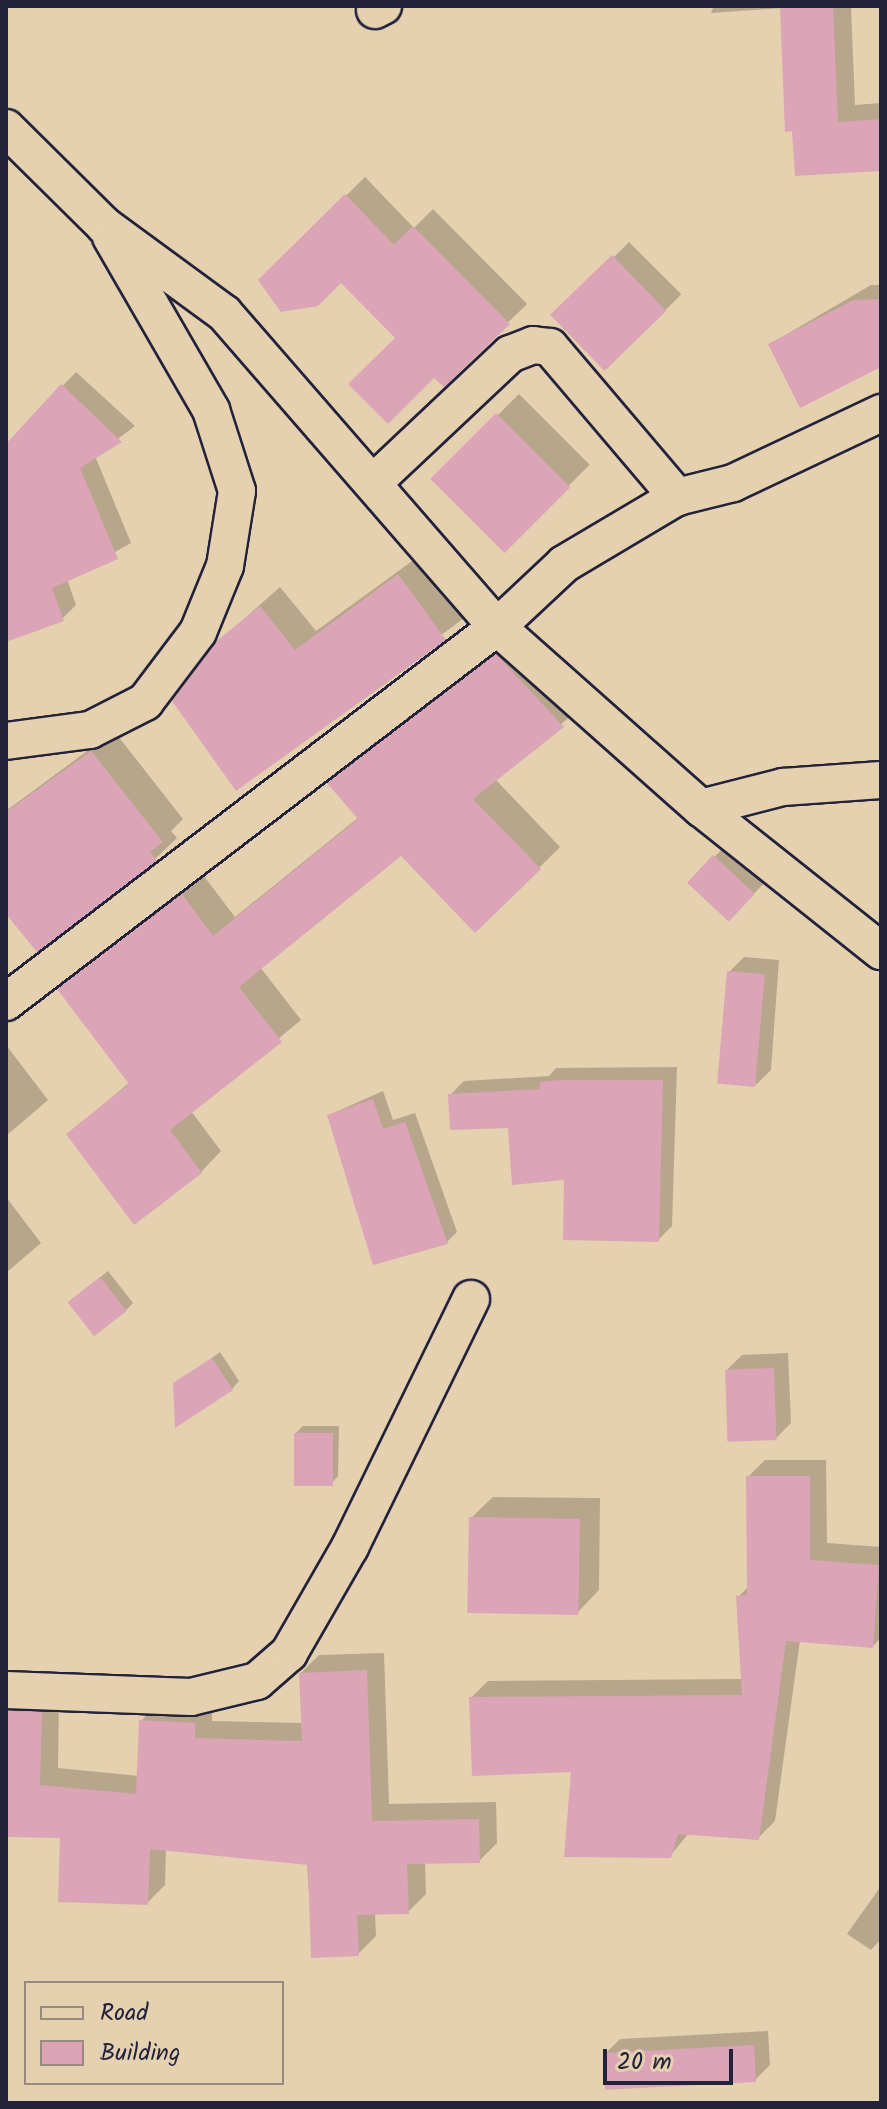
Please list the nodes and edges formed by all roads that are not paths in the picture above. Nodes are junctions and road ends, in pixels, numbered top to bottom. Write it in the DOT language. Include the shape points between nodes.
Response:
graph roads {
  1 [pos="6,128"];
  2 [pos="105,226"];
  3 [pos="881,413"];
  4 [pos="373,483"];
  5 [pos="677,497"];
  6 [pos="497,627"];
  7 [pos="6,741"];
  8 [pos="881,780"];
  9 [pos="701,808"];
  10 [pos="881,951"];
  11 [pos="6,1002"];
  12 [pos="471,1299"];
  13 [pos="6,1690"];
  1 -- 2 [label="street"];
  2 -- 4 [label="street" via="224,313"];
  2 -- 7 [label="street" via="211,410 237,491 225,566 198,632 145,702 90,730"];
  3 -- 5 [label="street" via="733,483"];
  4 -- 5 [label="street" via="510,354 533,345 550,347"];
  4 -- 6 [label="street"];
  5 -- 6 [label="street" via="564,564"];
  6 -- 9 [label="street"];
  6 -- 11 [label="street"];
  8 -- 9 [label="street" via="783,787"];
  9 -- 10 [label="street"];
  12 -- 13 [label="street" via="350,1547 289,1653 257,1681 191,1697"];
}
